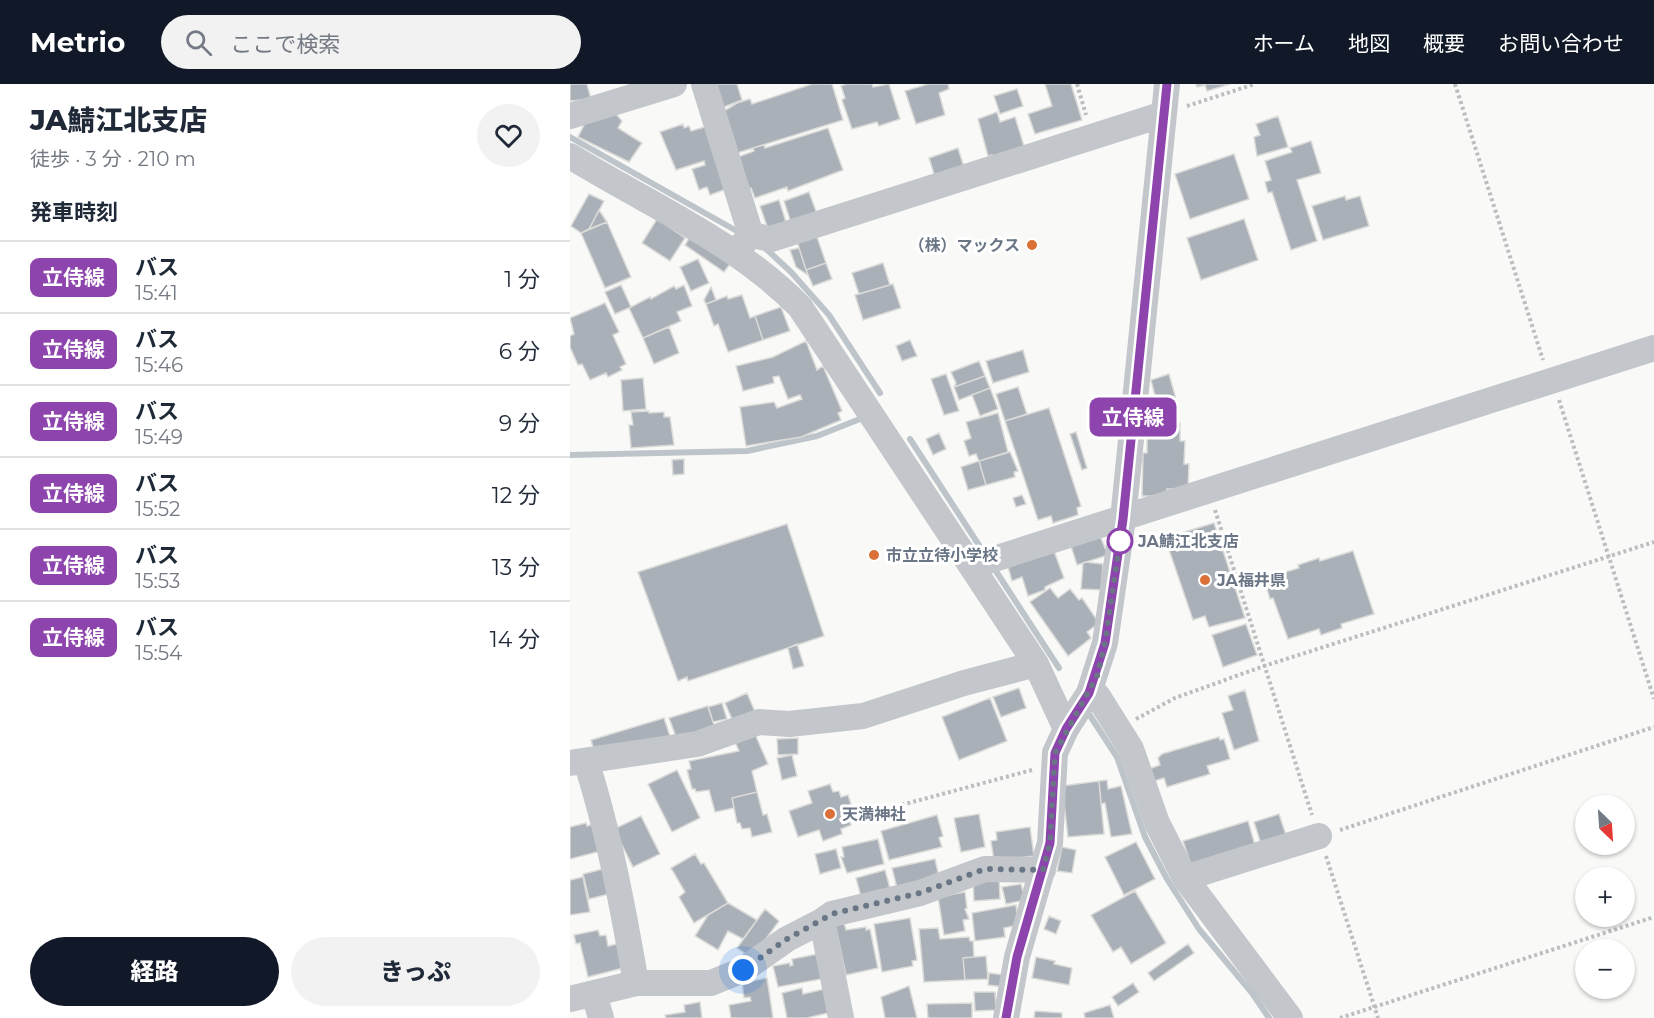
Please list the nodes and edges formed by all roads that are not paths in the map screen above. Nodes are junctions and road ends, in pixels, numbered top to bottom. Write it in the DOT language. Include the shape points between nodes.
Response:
graph roads {
  1 [pos="674,84"];
  2 [pos="704,84"];
  3 [pos="1167,84"];
  4 [pos="607,93"];
  5 [pos="1164,114"];
  6 [pos="570,116"];
  7 [pos="570,156"];
  8 [pos="743,243"];
  9 [pos="1654,348"];
  10 [pos="1123,519"];
  11 [pos="982,562"];
  12 [pos="1036,664"];
  13 [pos="1089,693"];
  14 [pos="1066,729"];
  15 [pos="578,762"];
  16 [pos="1319,836"];
  17 [pos="1043,870"];
  18 [pos="1185,878"];
  19 [pos="822,921"];
  20 [pos="636,982"];
  21 [pos="582,997"];
  22 [pos="601,1018"];
  23 [pos="841,1018"];
  24 [pos="1006,1018"];
  25 [pos="1290,1018"];
  1 -- 4 [label="street"];
  2 -- 8 [label="street"];
  3 -- 5 [label="street"];
  4 -- 6 [label="street"];
  5 -- 8 [label="street" via="771,238"];
  5 -- 10 [label="street"];
  7 -- 8 [label="street"];
  8 -- 11 [label="street" via="800,307"];
  9 -- 10 [label="street"];
  10 -- 11 [label="street"];
  10 -- 13 [label="street" via="1105,643"];
  11 -- 12 [label="street"];
  12 -- 14 [label="street"];
  12 -- 15 [label="street" via="863,716 789,724 759,722 697,744"];
  13 -- 14 [label="street"];
  13 -- 18 [label="street" via="1096,695 1131,749 1156,823"];
  14 -- 17 [label="street" via="1053,765 1050,843"];
  15 -- 20 [label="street" via="601,805"];
  16 -- 18 [label="street"];
  17 -- 19 [label="street" via="985,869 920,893 832,914"];
  17 -- 24 [label="street" via="1017,957"];
  18 -- 25 [label="street"];
  19 -- 20 [label="street" via="787,939 743,970 711,983"];
  19 -- 23 [label="street"];
  20 -- 21 [label="street"];
  21 -- 22 [label="street"];
}
